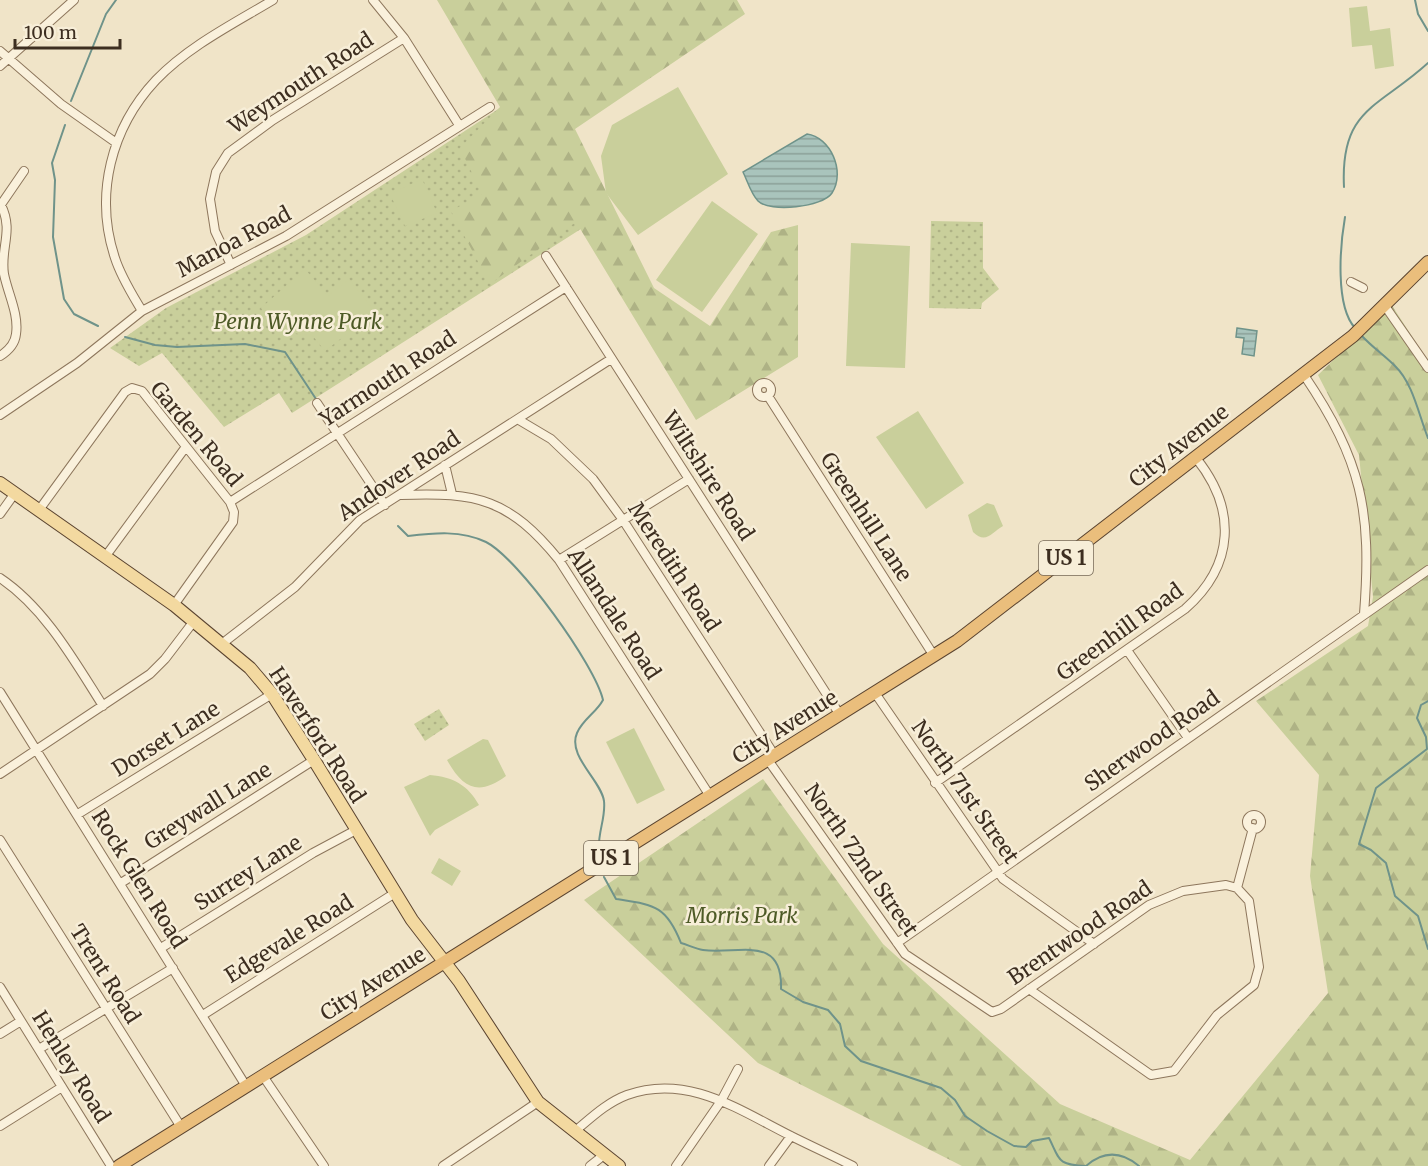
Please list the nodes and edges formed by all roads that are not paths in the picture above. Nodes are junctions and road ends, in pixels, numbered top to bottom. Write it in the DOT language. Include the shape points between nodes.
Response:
graph roads {
  1 [pos="74,0"];
  2 [pos="273,0"];
  3 [pos="373,0"];
  4 [pos="404,38"];
  5 [pos="0,51"];
  6 [pos="6,59"];
  7 [pos="0,66"];
  8 [pos="490,107"];
  9 [pos="459,125"];
  10 [pos="115,142"];
  11 [pos="24,171"];
  12 [pos="0,205"];
  13 [pos="546,256"];
  14 [pos="1428,262"];
  15 [pos="231,265"];
  16 [pos="1351,282"];
  17 [pos="566,287"];
  18 [pos="1363,288"];
  19 [pos="1385,306"];
  20 [pos="142,311"];
  21 [pos="0,356"];
  22 [pos="611,358"];
  23 [pos="1428,368"];
  24 [pos="1304,375"];
  25 [pos="768,396"];
  26 [pos="317,403"];
  27 [pos="0,415"];
  28 [pos="519,420"];
  29 [pos="338,433"];
  30 [pos="185,448"];
  31 [pos="1196,458"];
  32 [pos="445,465"];
  33 [pos="688,479"];
  34 [pos="0,483"];
  35 [pos="15,493"];
  36 [pos="453,494"];
  37 [pos="400,495"];
  38 [pos="230,502"];
  39 [pos="385,505"];
  40 [pos="39,510"];
  41 [pos="0,514"];
  42 [pos="623,520"];
  43 [pos="105,557"];
  44 [pos="559,560"];
  45 [pos="1428,570"];
  46 [pos="0,578"];
  47 [pos="174,605"];
  48 [pos="1364,615"];
  49 [pos="194,621"];
  50 [pos="223,644"];
  51 [pos="1127,650"];
  52 [pos="934,656"];
  53 [pos="0,692"];
  54 [pos="875,693"];
  55 [pos="272,694"];
  56 [pos="103,706"];
  57 [pos="840,715"];
  58 [pos="1188,738"];
  59 [pos="37,748"];
  60 [pos="772,758"];
  61 [pos="314,760"];
  62 [pos="0,774"];
  63 [pos="935,783"];
  64 [pos="710,796"];
  65 [pos="78,814"];
  66 [pos="1253,828"];
  67 [pos="356,830"];
  68 [pos="0,840"];
  69 [pos="999,872"];
  70 [pos="121,883"];
  71 [pos="1237,888"];
  72 [pos="395,893"];
  73 [pos="897,943"];
  74 [pos="1094,944"];
  75 [pos="161,948"];
  76 [pos="445,962"];
  77 [pos="173,968"];
  78 [pos="0,987"];
  79 [pos="1029,989"];
  80 [pos="105,1007"];
  81 [pos="992,1012"];
  82 [pos="203,1015"];
  83 [pos="21,1021"];
  84 [pos="0,1034"];
  85 [pos="39,1049"];
  86 [pos="738,1069"];
  87 [pos="263,1076"];
  88 [pos="246,1086"];
  89 [pos="62,1087"];
  90 [pos="721,1101"];
  91 [pos="538,1102"];
  92 [pos="0,1126"];
  93 [pos="181,1127"];
  94 [pos="574,1132"];
  95 [pos="791,1136"];
  96 [pos="604,1155"];
  97 [pos="111,1166"];
  98 [pos="119,1166"];
  99 [pos="324,1166"];
  100 [pos="443,1166"];
  101 [pos="590,1166"];
  102 [pos="619,1166"];
  103 [pos="676,1166"];
  104 [pos="769,1166"];
  105 [pos="853,1166"];
  1 -- 6 [label="street"];
  2 -- 10 [label="street" via="168,69 142,98"];
  3 -- 4 [label="street"];
  4 -- 9 [label="street"];
  4 -- 15 [label="street, Weymouth Road" via="273,120 221,162 211,184 211,213"];
  5 -- 6 [label="street"];
  6 -- 7 [label="street"];
  6 -- 10 [label="street"];
  8 -- 9 [label="street, Manoa Road"];
  9 -- 15 [label="street, Manoa Road" via="286,236"];
  10 -- 20 [label="street" via="107,180 110,236 115,258"];
  11 -- 12 [label="street"];
  12 -- 21 [label="street" via="8,226 4,274 17,327 15,341"];
  13 -- 17 [label="street, Wiltshire Road"];
  14 -- 19 [label="highway, City Avenue / US 1"];
  15 -- 20 [label="street, Manoa Road"];
  16 -- 18 [label="street"];
  17 -- 22 [label="street, Wiltshire Road"];
  17 -- 29 [label="street, Yarmouth Road"];
  19 -- 23 [label="street"];
  19 -- 24 [label="highway, City Avenue / US 1" via="1364,328"];
  20 -- 27 [label="street, Manoa Road" via="77,363"];
  22 -- 28 [label="street, Andover Road"];
  22 -- 33 [label="street, Wiltshire Road"];
  24 -- 31 [label="highway, City Avenue / US 1"];
  24 -- 48 [label="street" via="1331,417 1353,465 1361,494 1369,560"];
  25 -- 52 [label="street, Greenhill Lane"];
  26 -- 29 [label="street"];
  28 -- 32 [label="street, Andover Road"];
  28 -- 42 [label="street, Meredith Road" via="551,439 576,461"];
  29 -- 38 [label="street, Yarmouth Road"];
  29 -- 39 [label="street"];
  30 -- 38 [label="street, Garden Road"];
  30 -- 40 [label="street, Garden Road" via="142,391 132,388"];
  30 -- 43 [label="street"];
  31 -- 51 [label="street, Greenhill Road" via="1214,485 1222,507 1225,530 1219,564 1201,595"];
  31 -- 52 [label="highway, City Avenue / US 1"];
  32 -- 36 [label="street"];
  32 -- 37 [label="street, Andover Road"];
  33 -- 42 [label="street"];
  33 -- 57 [label="street, Wiltshire Road"];
  34 -- 35 [label="main road, Haverford Road"];
  35 -- 40 [label="main road, Haverford Road"];
  35 -- 41 [label="street"];
  36 -- 37 [label="street, Allandale Road"];
  36 -- 44 [label="street, Allandale Road" via="488,501 510,512 537,534"];
  37 -- 39 [label="street, Andover Road"];
  38 -- 47 [label="street, Garden Road" via="233,522"];
  39 -- 50 [label="street, Andover Road" via="354,525 295,587"];
  40 -- 43 [label="main road, Haverford Road"];
  42 -- 44 [label="street"];
  42 -- 60 [label="street, Meredith Road"];
  43 -- 47 [label="main road, Haverford Road"];
  44 -- 64 [label="street, Allandale Road"];
  45 -- 48 [label="street, Sherwood Road"];
  46 -- 56 [label="street" via="45,623"];
  47 -- 49 [label="main road, Haverford Road"];
  48 -- 58 [label="street, Sherwood Road"];
  49 -- 50 [label="main road, Haverford Road"];
  49 -- 56 [label="street" via="158,667"];
  50 -- 55 [label="main road, Haverford Road"];
  51 -- 58 [label="street"];
  51 -- 63 [label="street, Greenhill Road"];
  52 -- 54 [label="highway, City Avenue / US 1"];
  53 -- 59 [label="street, Rock Glen Road"];
  54 -- 57 [label="highway, City Avenue / US 1"];
  54 -- 63 [label="street, North 71st Street"];
  55 -- 61 [label="main road, Haverford Road"];
  55 -- 65 [label="street, Dorset Lane"];
  56 -- 59 [label="street"];
  57 -- 60 [label="highway, City Avenue / US 1"];
  58 -- 69 [label="street, Sherwood Road"];
  59 -- 62 [label="street"];
  59 -- 65 [label="street, Rock Glen Road"];
  60 -- 64 [label="highway, City Avenue / US 1"];
  60 -- 73 [label="street, North 72nd Street"];
  61 -- 67 [label="main road, Haverford Road"];
  61 -- 70 [label="street, Greywall Lane"];
  63 -- 69 [label="street, North 71st Street"];
  64 -- 76 [label="highway, City Avenue / US 1"];
  65 -- 70 [label="street, Rock Glen Road"];
  66 -- 71 [label="street"];
  67 -- 72 [label="main road, Haverford Road"];
  67 -- 75 [label="street, Surrey Lane"];
  68 -- 80 [label="street, Trent Road"];
  69 -- 73 [label="street, Sherwood Road"];
  69 -- 74 [label="street, North 71st Street" via="1003,879"];
  70 -- 75 [label="street, Rock Glen Road"];
  71 -- 74 [label="street, Brentwood Road" via="1226,885 1166,896"];
  71 -- 79 [label="street" via="1249,901 1259,975 1254,985 1217,1015 1177,1068 1162,1075 1151,1074"];
  72 -- 76 [label="main road, Haverford Road"];
  72 -- 82 [label="street, Edgevale Road"];
  73 -- 81 [label="street, North 72nd Street" via="905,954"];
  74 -- 79 [label="street, Brentwood Road"];
  75 -- 77 [label="street, Rock Glen Road"];
  76 -- 87 [label="highway, City Avenue / US 1"];
  76 -- 91 [label="main road, Haverford Road"];
  77 -- 80 [label="street"];
  77 -- 82 [label="street, Rock Glen Road"];
  78 -- 83 [label="street, Henley Road"];
  79 -- 81 [label="street, Brentwood Road"];
  80 -- 85 [label="street"];
  80 -- 93 [label="street, Trent Road"];
  82 -- 88 [label="street, Rock Glen Road"];
  83 -- 84 [label="street"];
  83 -- 85 [label="street, Henley Road"];
  85 -- 89 [label="street, Henley Road"];
  86 -- 90 [label="street"];
  87 -- 88 [label="highway, City Avenue / US 1"];
  87 -- 99 [label="street"];
  88 -- 93 [label="highway, City Avenue / US 1"];
  89 -- 92 [label="street"];
  89 -- 97 [label="street, Henley Road"];
  90 -- 94 [label="street" via="686,1089 649,1090 605,1106"];
  90 -- 95 [label="street"];
  90 -- 103 [label="street"];
  91 -- 94 [label="main road, Haverford Road"];
  91 -- 100 [label="street"];
  93 -- 98 [label="highway, City Avenue / US 1"];
  94 -- 96 [label="main road, Haverford Road"];
  95 -- 104 [label="street"];
  95 -- 105 [label="street"];
  96 -- 101 [label="street"];
  96 -- 102 [label="main road, Haverford Road"];
}
